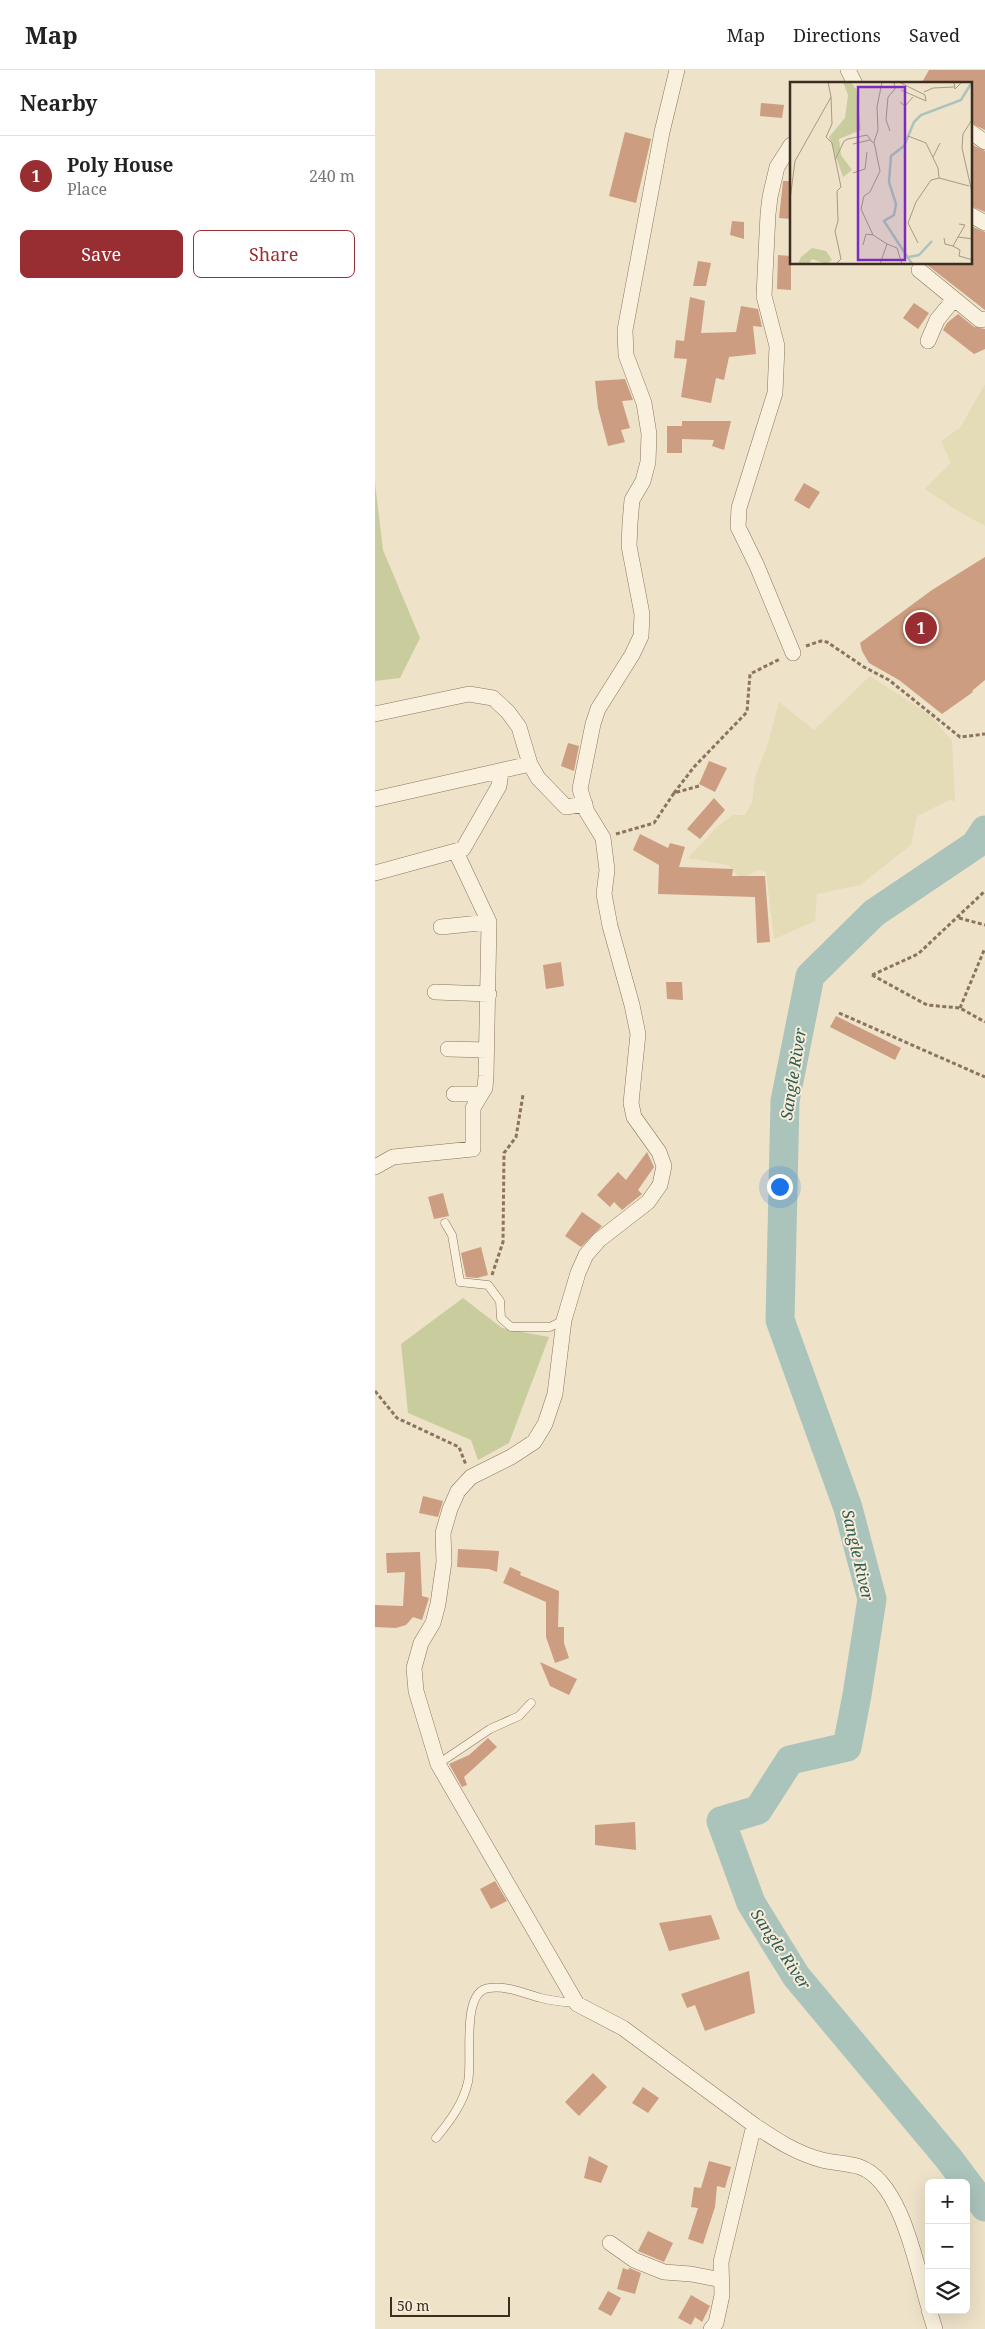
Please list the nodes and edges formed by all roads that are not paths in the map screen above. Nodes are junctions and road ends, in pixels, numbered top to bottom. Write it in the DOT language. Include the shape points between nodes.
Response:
graph roads {
  1 [pos="677,70"];
  2 [pos="848,70"];
  3 [pos="854,82"];
  4 [pos="973,133"];
  5 [pos="985,142"];
  6 [pos="790,147"];
  7 [pos="973,216"];
  8 [pos="985,223"];
  9 [pos="919,270"];
  10 [pos="954,299"];
  11 [pos="985,318"];
  12 [pos="928,341"];
  13 [pos="793,653"];
  14 [pos="375,714"];
  15 [pos="530,764"];
  16 [pos="501,772"];
  17 [pos="375,799"];
  18 [pos="585,804"];
  19 [pos="456,852"];
  20 [pos="375,873"];
  21 [pos="489,922"];
  22 [pos="441,927"];
  23 [pos="435,992"];
  24 [pos="489,994"];
  25 [pos="448,1050"];
  26 [pos="487,1050"];
  27 [pos="454,1094"];
  28 [pos="481,1094"];
  29 [pos="375,1167"];
  30 [pos="445,1223"];
  31 [pos="564,1320"];
  32 [pos="531,1702"];
  33 [pos="438,1764"];
  34 [pos="577,2004"];
  35 [pos="754,2125"];
  36 [pos="436,2138"];
  37 [pos="610,2243"];
  38 [pos="722,2280"];
  39 [pos="925,2295"];
  40 [pos="930,2314"];
  41 [pos="711,2329"];
  42 [pos="935,2329"];
  1 -- 18 [label="street" via="662,132 625,330 626,356 644,403 649,434 649,462 633,500 629,530 642,614 641,636 633,655 598,709 580,789"];
  2 -- 3 [label="street"];
  4 -- 5 [label="street"];
  6 -- 13 [label="street" via="777,167 768,214 764,296 777,346 775,393 739,508 738,527"];
  7 -- 8 [label="street"];
  9 -- 10 [label="street"];
  10 -- 11 [label="street" via="980,320"];
  10 -- 12 [label="street" via="937,320"];
  14 -- 15 [label="street" via="469,694 493,698 519,728"];
  15 -- 16 [label="street"];
  15 -- 18 [label="street" via="538,778 566,807"];
  16 -- 17 [label="street"];
  16 -- 19 [label="street" via="499,786 463,850"];
  18 -- 31 [label="street" via="603,838 607,870 604,894 638,1034 631,1104 634,1117 659,1152 664,1166 659,1185 648,1202 599,1240 586,1255"];
  19 -- 20 [label="street"];
  19 -- 21 [label="street"];
  21 -- 22 [label="street"];
  21 -- 24 [label="street"];
  23 -- 24 [label="street"];
  24 -- 26 [label="street"];
  25 -- 26 [label="street"];
  26 -- 28 [label="street" via="485,1088"];
  27 -- 28 [label="street"];
  28 -- 29 [label="street" via="473,1108 473,1149 393,1158"];
  30 -- 31 [label="lane" via="452,1235 460,1282 488,1285 500,1301 501,1318 511,1326 550,1327"];
  31 -- 33 [label="street" via="555,1394 545,1424 534,1442 471,1477 458,1491 443,1533 444,1562 438,1604 414,1668 416,1691"];
  32 -- 33 [label="lane" via="519,1716 490,1729"];
  33 -- 34 [label="street"];
  34 -- 35 [label="street" via="623,2028"];
  34 -- 36 [label="lane" via="510,1989 488,1988 477,1994 470,2010 468,2082 456,2114"];
  35 -- 38 [label="street" via="721,2262"];
  35 -- 39 [label="street" via="787,2148 861,2168 881,2181 905,2224"];
  37 -- 38 [label="street" via="634,2260 664,2272"];
  38 -- 41 [label="street" via="717,2323"];
  40 -- 42 [label="street"];
}
